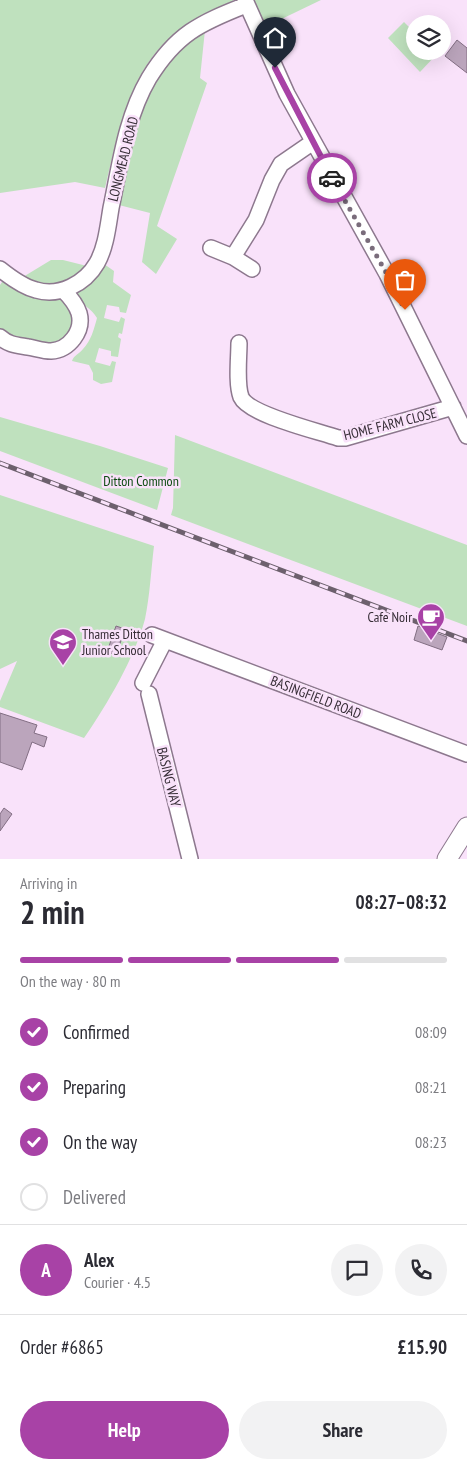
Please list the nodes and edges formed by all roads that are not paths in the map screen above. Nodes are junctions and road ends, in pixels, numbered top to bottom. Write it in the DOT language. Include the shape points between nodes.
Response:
graph roads {
  1 [pos="245,2"];
  2 [pos="313,142"];
  3 [pos="211,248"];
  4 [pos="233,257"];
  5 [pos="252,269"];
  6 [pos="0,270"];
  7 [pos="64,290"];
  8 [pos="0,336"];
  9 [pos="239,343"];
  10 [pos="453,407"];
  11 [pos="467,436"];
  12 [pos="146,688"];
  13 [pos="467,754"];
  14 [pos="467,826"];
  15 [pos="190,859"];
  16 [pos="447,859"];
  1 -- 2 [label="street"];
  1 -- 7 [label="street, LONGMEAD ROAD" via="198,26 176,42 148,80 126,135 102,253 91,272"];
  2 -- 4 [label="street" via="281,164 256,220"];
  2 -- 10 [label="street" via="387,274"];
  3 -- 4 [label="street"];
  4 -- 5 [label="street"];
  6 -- 7 [label="street" via="35,290"];
  7 -- 8 [label="street" via="79,314 78,332 72,341 51,351 8,344"];
  9 -- 10 [label="street, HOME FARM CLOSE" via="240,395 245,403 261,413 338,438"];
  10 -- 11 [label="street"];
  12 -- 13 [label="street, BASINGFIELD ROAD" via="158,638"];
  12 -- 15 [label="street, BASING WAY"];
  14 -- 16 [label="main road"];
}
